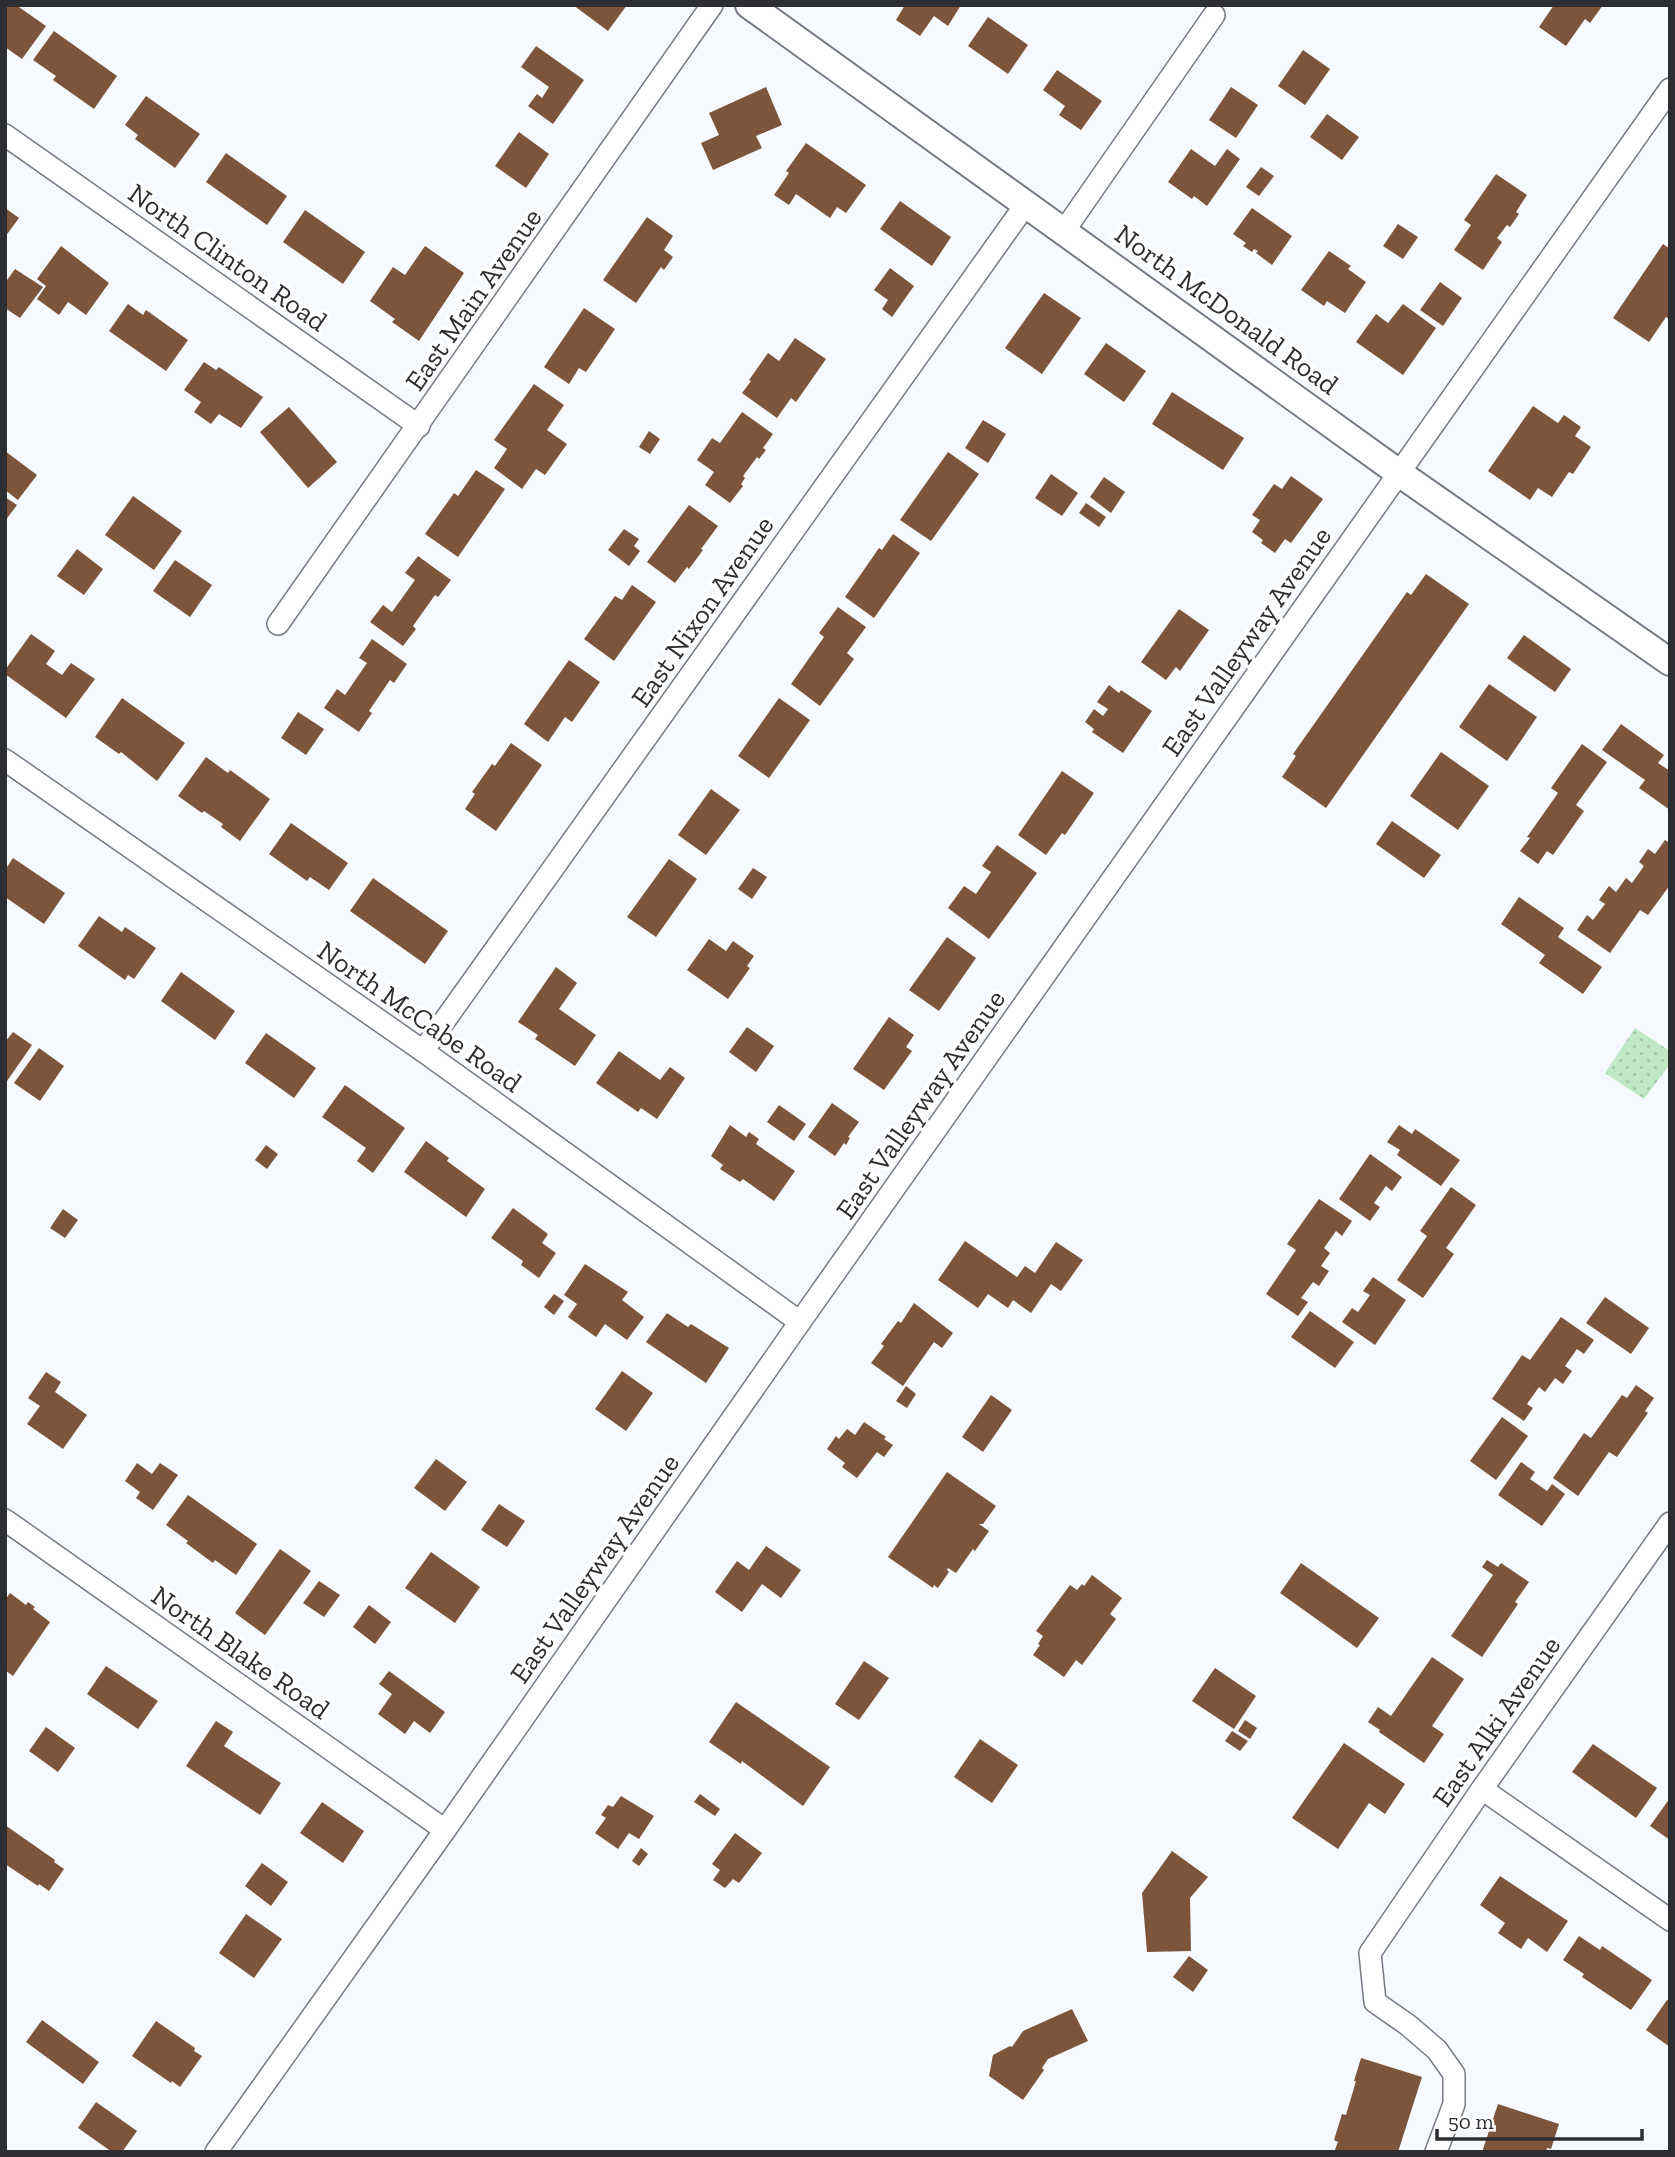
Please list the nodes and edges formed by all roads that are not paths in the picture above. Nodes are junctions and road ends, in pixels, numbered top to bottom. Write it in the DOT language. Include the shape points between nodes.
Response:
graph roads {
  1 [pos="712,5"];
  2 [pos="748,5"];
  3 [pos="1213,15"];
  4 [pos="1670,89"];
  5 [pos="5,135"];
  6 [pos="1026,204"];
  7 [pos="1064,231"];
  8 [pos="419,426"];
  9 [pos="1399,472"];
  10 [pos="278,624"];
  11 [pos="1670,662"];
  12 [pos="5,760"];
  13 [pos="423,1051"];
  14 [pos="800,1322"];
  15 [pos="5,1520"];
  16 [pos="1670,1522"];
  17 [pos="1482,1789"];
  18 [pos="445,1830"];
  19 [pos="1670,1920"];
  20 [pos="216,2152"];
  21 [pos="1436,2152"];
  1 -- 8 [label="street, East Main Avenue"];
  2 -- 6 [label="street, North McDonald Road"];
  3 -- 7 [label="street"];
  4 -- 9 [label="street, East Valleyway Avenue"];
  5 -- 8 [label="street, North Clinton Road"];
  6 -- 7 [label="street, North McDonald Road"];
  6 -- 13 [label="street, East Nixon Avenue"];
  7 -- 9 [label="street, North McDonald Road"];
  8 -- 10 [label="street, East Main Avenue"];
  9 -- 11 [label="street, North McDonald Road"];
  9 -- 14 [label="street, East Valleyway Avenue"];
  12 -- 13 [label="street, North McCabe Road"];
  13 -- 14 [label="street, North McCabe Road"];
  14 -- 18 [label="street, East Valleyway Avenue"];
  15 -- 18 [label="street, North Blake Road"];
  16 -- 17 [label="street, East Alki Avenue"];
  17 -- 19 [label="street"];
  17 -- 21 [label="street, East Alki Avenue" via="1370,1953 1376,2002 1437,2050 1454,2074 1454,2104"];
  18 -- 20 [label="street, East Valleyway Avenue"];
}
